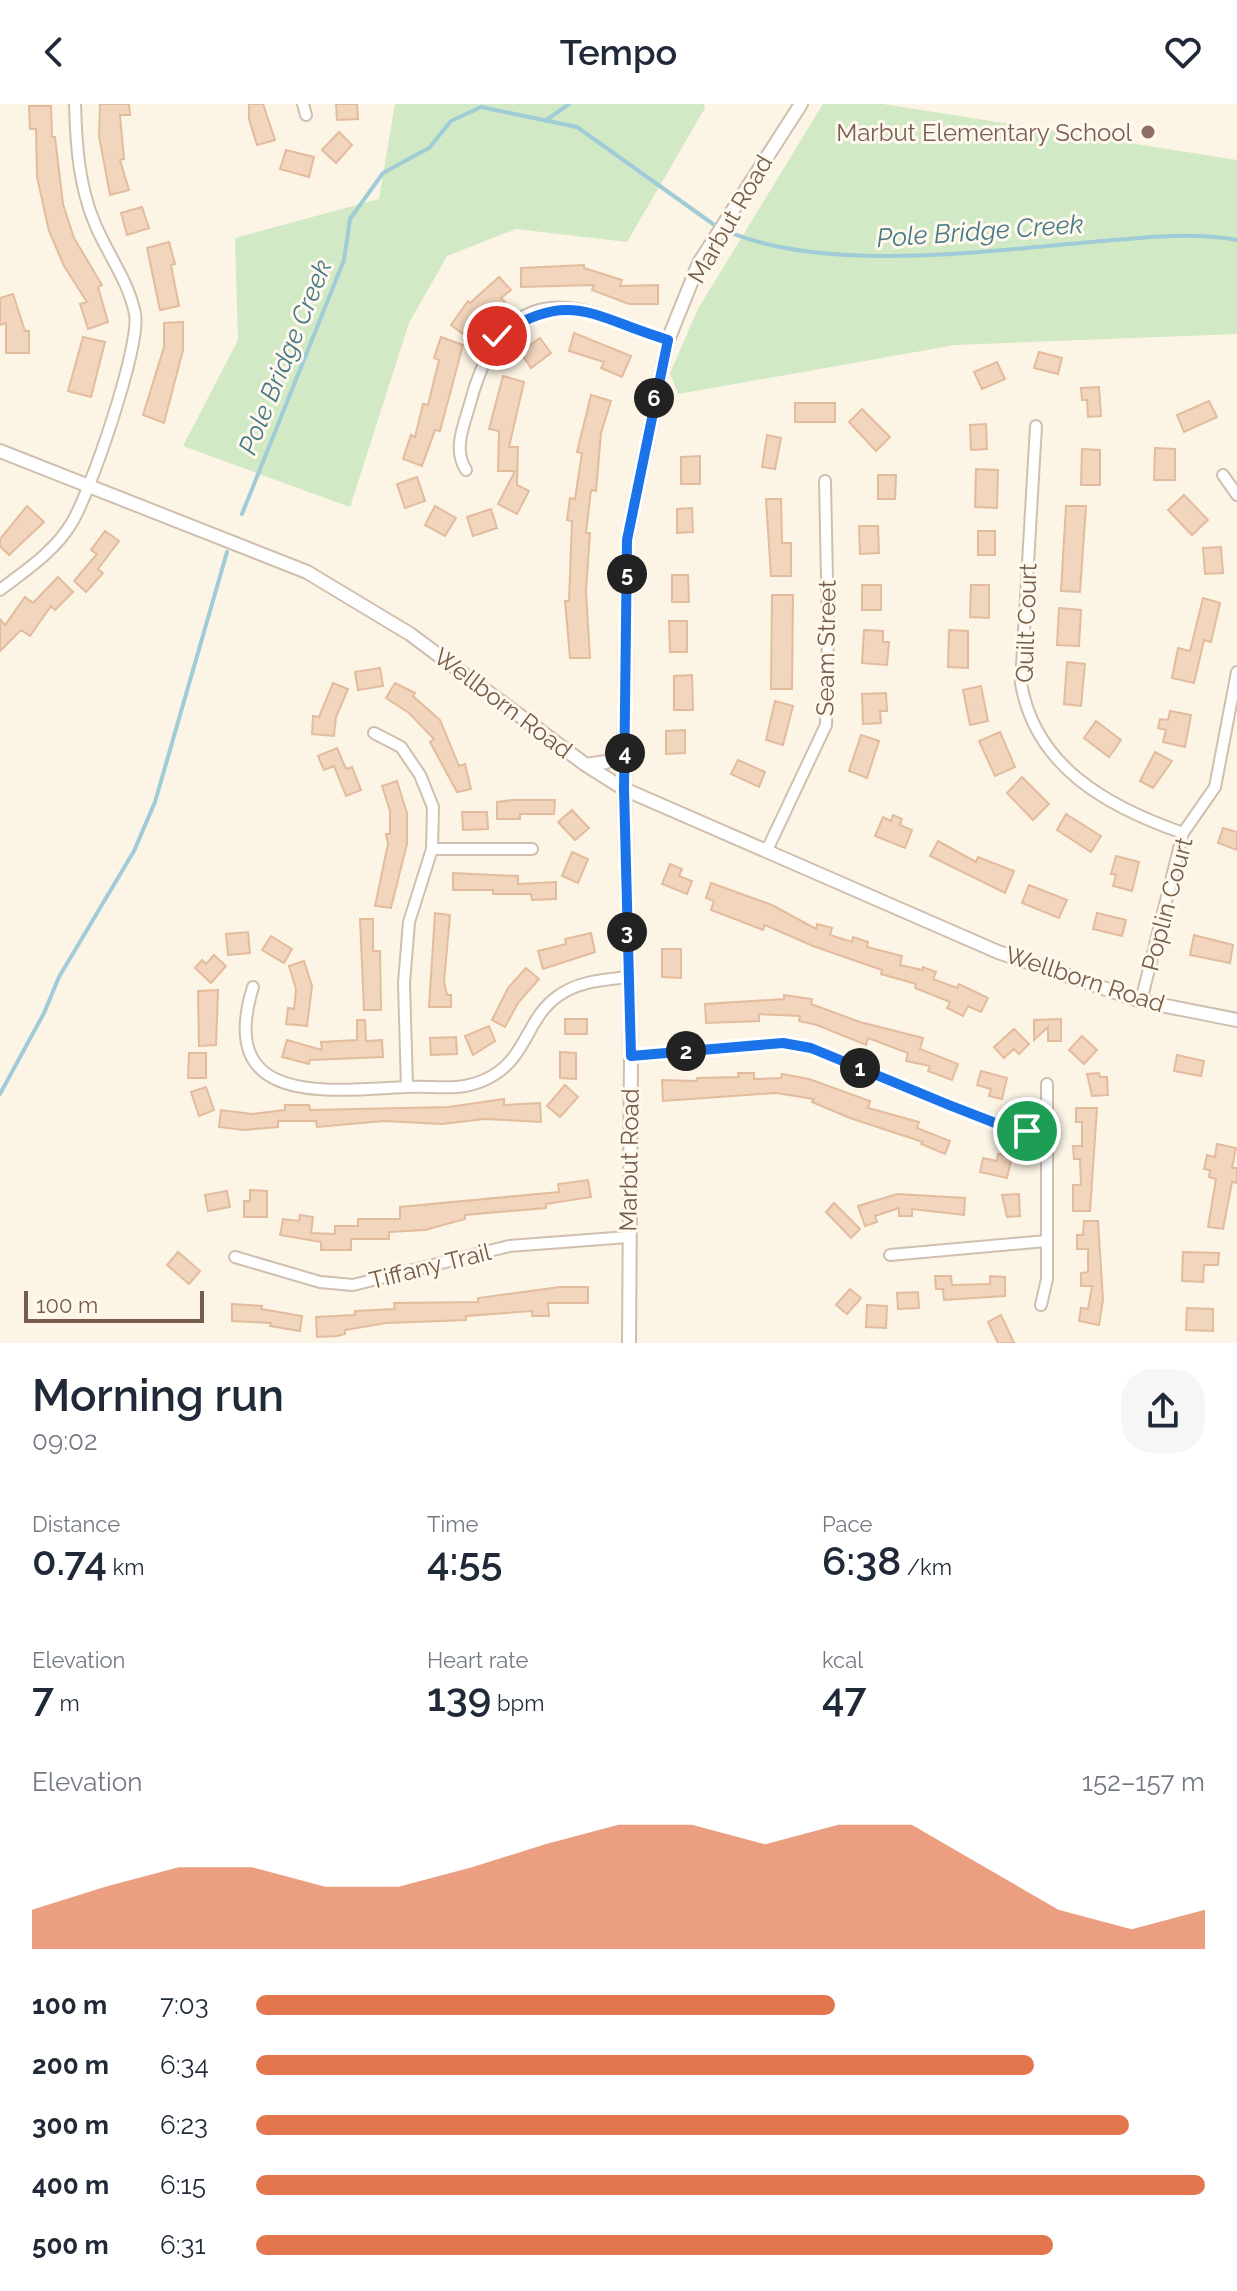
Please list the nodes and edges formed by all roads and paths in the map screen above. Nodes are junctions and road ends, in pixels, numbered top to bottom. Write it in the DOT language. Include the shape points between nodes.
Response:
graph roads {
  1 [pos="75,104"];
  2 [pos="801,104"];
  3 [pos="668,340"];
  4 [pos="1036,426"];
  5 [pos="0,451"];
  6 [pos="466,470"];
  7 [pos="1223,475"];
  8 [pos="825,481"];
  9 [pos="87,485"];
  10 [pos="1237,495"];
  11 [pos="0,590"];
  12 [pos="1237,672"];
  13 [pos="374,733"];
  14 [pos="625,751"];
  15 [pos="586,765"];
  16 [pos="624,789"];
  17 [pos="1183,833"];
  18 [pos="432,849"];
  19 [pos="532,849"];
  20 [pos="767,850"];
  21 [pos="628,977"];
  22 [pos="253,987"];
  23 [pos="1141,1001"];
  24 [pos="1237,1020"];
  25 [pos="631,1056"];
  26 [pos="1047,1084"];
  27 [pos="407,1087"];
  28 [pos="1046,1132"];
  29 [pos="628,1237"];
  30 [pos="1046,1241"];
  31 [pos="890,1255"];
  32 [pos="235,1257"];
  33 [pos="1041,1305"];
  34 [pos="629,1343"];
  1 -- 9 [label="street" via="76,146 94,222 135,314 132,357"];
  2 -- 3 [label="street, Marbut Road" via="699,263"];
  3 -- 6 [label="street" via="567,308 545,310 506,330 481,364 460,439 458,457"];
  3 -- 14 [label="street, Marbut Road" via="627,540"];
  4 -- 17 [label="street, Quilt Court" via="1021,683 1026,713 1041,741 1101,796 1130,814"];
  5 -- 9 [label="street, Wellborn Road"];
  7 -- 10 [label="street"];
  8 -- 20 [label="street, Seam Street" via="826,725"];
  9 -- 11 [label="street" via="72,523 48,553"];
  9 -- 15 [label="street, Wellborn Road" via="307,572 410,634"];
  12 -- 17 [label="street, Poplin Court" via="1215,787"];
  13 -- 18 [label="street" via="401,747 420,775 433,807"];
  14 -- 15 [label="street"];
  14 -- 16 [label="street, Marbut Road"];
  15 -- 16 [label="street, Wellborn Road"];
  16 -- 20 [label="street, Wellborn Road"];
  16 -- 21 [label="street, Marbut Road"];
  17 -- 23 [label="street, Poplin Court"];
  18 -- 19 [label="street"];
  18 -- 27 [label="street" via="409,922 404,983"];
  20 -- 23 [label="street, Wellborn Road" via="998,952"];
  21 -- 25 [label="street, Marbut Road"];
  21 -- 27 [label="street" via="584,983 556,997 511,1065 484,1080 455,1090"];
  22 -- 27 [label="street" via="244,1024 257,1069 284,1084 322,1092"];
  23 -- 24 [label="street, Wellborn Road"];
  25 -- 28 [label="street" via="783,1043 811,1048 1008,1128"];
  25 -- 29 [label="street, Marbut Road"];
  26 -- 28 [label="street"];
  28 -- 30 [label="street"];
  29 -- 32 [label="street, Tiffany Trail" via="509,1246 353,1285 320,1282"];
  29 -- 34 [label="street, Marbut Road"];
  30 -- 31 [label="street"];
  30 -- 33 [label="street"];
}
